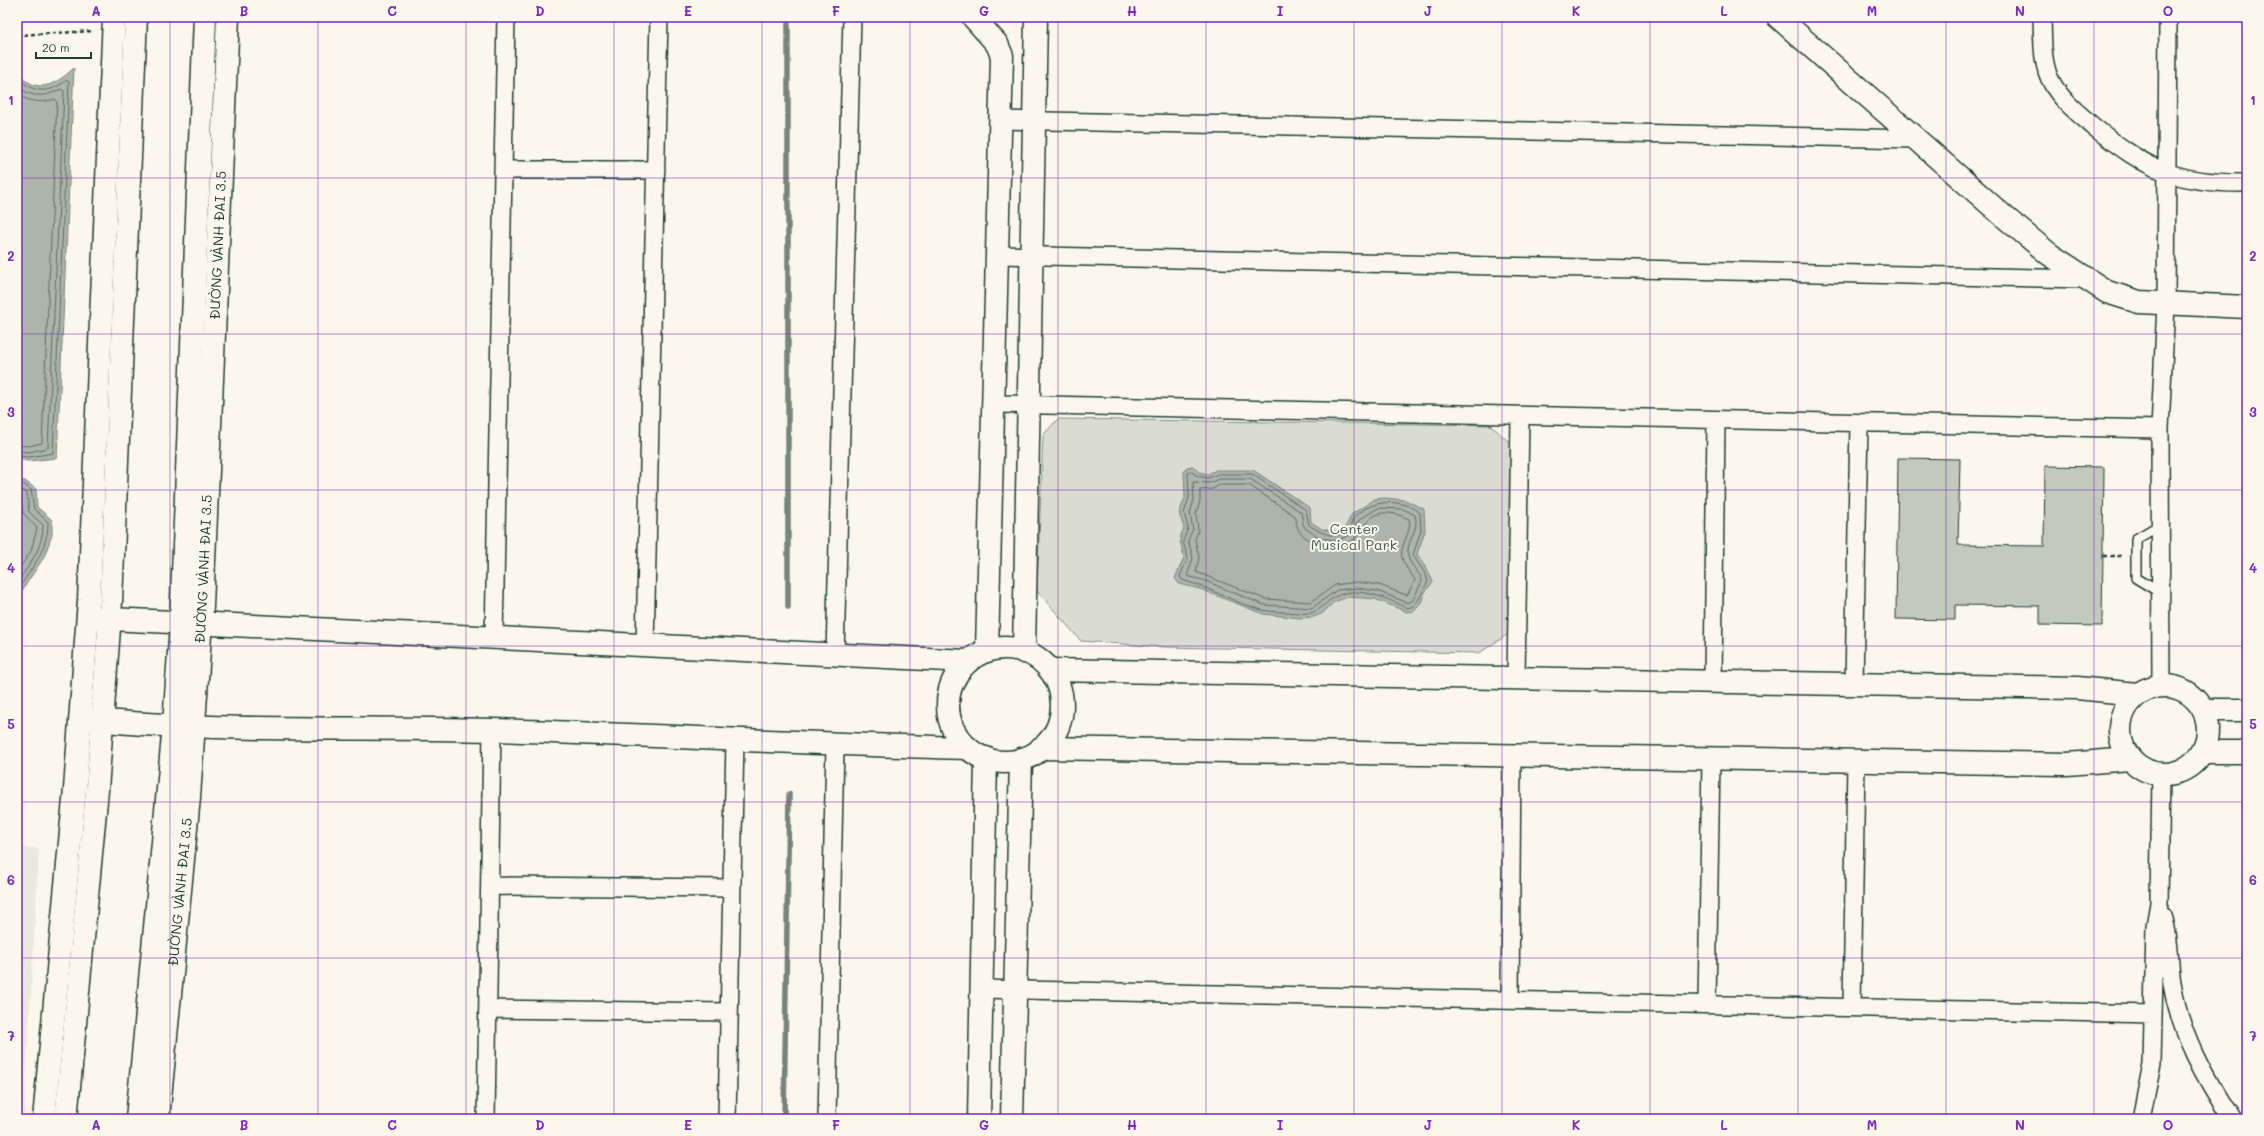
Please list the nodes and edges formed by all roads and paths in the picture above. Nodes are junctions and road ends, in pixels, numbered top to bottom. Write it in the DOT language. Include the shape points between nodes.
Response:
graph roads {
  1 [pos="136,17"];
  2 [pos="205,17"];
  3 [pos="228,17"];
  4 [pos="506,17"];
  5 [pos="659,17"];
  6 [pos="852,17"];
  7 [pos="973,17"];
  8 [pos="1036,17"];
  9 [pos="1778,17"];
  10 [pos="2042,17"];
  11 [pos="2168,17"];
  12 [pos="113,23"];
  13 [pos="17,35"];
  14 [pos="1001,120"];
  15 [pos="1033,121"];
  16 [pos="1915,139"];
  17 [pos="503,170"];
  18 [pos="656,170"];
  19 [pos="2167,173"];
  20 [pos="2247,183"];
  21 [pos="998,255"];
  22 [pos="1030,255"];
  23 [pos="2087,279"];
  24 [pos="2166,304"];
  25 [pos="2247,307"];
  26 [pos="994,404"];
  27 [pos="1028,405"];
  28 [pos="1520,416"];
  29 [pos="1716,420"];
  30 [pos="1859,423"];
  31 [pos="2160,429"];
  32 [pos="2160,524"];
  33 [pos="2103,556"];
  34 [pos="2136,556"];
  35 [pos="2159,592"];
  36 [pos="87,618"];
  37 [pos="109,620"];
  38 [pos="191,623"];
  39 [pos="494,638"];
  40 [pos="645,645"];
  41 [pos="987,651"];
  42 [pos="1024,652"];
  43 [pos="835,655"];
  44 [pos="968,661"];
  45 [pos="1050,670"];
  46 [pos="1516,678"];
  47 [pos="1713,682"];
  48 [pos="1854,684"];
  49 [pos="2161,686"];
  50 [pos="2137,694"];
  51 [pos="2204,710"];
  52 [pos="2247,710"];
  53 [pos="80,719"];
  54 [pos="102,721"];
  55 [pos="184,726"];
  56 [pos="492,730"];
  57 [pos="735,740"];
  58 [pos="835,745"];
  59 [pos="1041,748"];
  60 [pos="2204,752"];
  61 [pos="2247,752"];
  62 [pos="977,753"];
  63 [pos="1512,755"];
  64 [pos="1711,758"];
  65 [pos="1021,759"];
  66 [pos="2130,759"];
  67 [pos="1856,761"];
  68 [pos="2161,774"];
  69 [pos="490,886"];
  70 [pos="732,888"];
  71 [pos="2159,903"];
  72 [pos="981,989"];
  73 [pos="1014,990"];
  74 [pos="1510,1000"];
  75 [pos="1707,1004"];
  76 [pos="1852,1007"];
  77 [pos="488,1009"];
  78 [pos="730,1012"];
  79 [pos="2153,1014"];
  80 [pos="44,1119"];
  81 [pos="66,1119"];
  82 [pos="137,1119"];
  83 [pos="158,1119"];
  84 [pos="486,1119"];
  85 [pos="727,1119"];
  86 [pos="827,1119"];
  87 [pos="978,1119"];
  88 [pos="1012,1119"];
  89 [pos="2140,1119"];
  90 [pos="2232,1119"];
  1 -- 37 [label="street"];
  2 -- 38 [label="street, ĐƯỜNG VÀNH ĐAI 3.5"];
  3 -- 38 [label="street, ĐƯỜNG VÀNH ĐAI 3.5"];
  4 -- 17 [label="street"];
  5 -- 18 [label="street"];
  6 -- 43 [label="street"];
  7 -- 14 [label="street" via="997,44 1002,56"];
  8 -- 15 [label="street"];
  9 -- 16 [label="street"];
  10 -- 19 [label="street" via="2046,67 2052,83 2082,117 2110,139 2140,162"];
  11 -- 19 [label="street"];
  12 -- 13 [label="path" via="83,33"];
  12 -- 36 [label="street"];
  14 -- 15 [label="street"];
  14 -- 21 [label="street"];
  15 -- 16 [label="street"];
  15 -- 22 [label="street"];
  16 -- 23 [label="street" via="2050,254"];
  17 -- 18 [label="street"];
  17 -- 39 [label="street"];
  18 -- 40 [label="street"];
  19 -- 20 [label="street" via="2211,183"];
  19 -- 24 [label="street"];
  21 -- 22 [label="street"];
  21 -- 26 [label="street"];
  22 -- 23 [label="street"];
  22 -- 27 [label="street"];
  23 -- 24 [label="street" via="2107,292 2139,302"];
  24 -- 25 [label="street"];
  24 -- 31 [label="street"];
  26 -- 27 [label="street"];
  26 -- 41 [label="street"];
  27 -- 28 [label="street"];
  27 -- 42 [label="street"];
  28 -- 29 [label="street"];
  28 -- 46 [label="street"];
  29 -- 30 [label="street"];
  29 -- 47 [label="street"];
  30 -- 31 [label="street"];
  30 -- 48 [label="street"];
  31 -- 32 [label="street"];
  32 -- 34 [label="lane" via="2136,539"];
  32 -- 35 [label="street"];
  33 -- 34 [label="path"];
  34 -- 35 [label="lane" via="2136,578"];
  35 -- 49 [label="street"];
  36 -- 37 [label="street"];
  36 -- 53 [label="street"];
  37 -- 38 [label="street"];
  37 -- 54 [label="street"];
  38 -- 39 [label="street"];
  38 -- 55 [label="street, ĐƯỜNG VÀNH ĐAI 3.5"];
  39 -- 40 [label="street"];
  40 -- 43 [label="street"];
  41 -- 42 [label="street" via="1002,648"];
  41 -- 44 [label="street"];
  42 -- 45 [label="street" via="1037,658"];
  43 -- 44 [label="street"];
  44 -- 62 [label="street" via="956,675 949,692 948,710 952,728 963,744"];
  45 -- 46 [label="street"];
  45 -- 59 [label="street" via="1059,686 1062,706 1058,725 1049,741"];
  46 -- 47 [label="street"];
  47 -- 48 [label="street"];
  48 -- 50 [label="street" via="2078,688"];
  49 -- 50 [label="street" via="2151,687"];
  49 -- 51 [label="street" via="2182,689 2195,697"];
  50 -- 66 [label="street" via="2121,719 2121,740"];
  51 -- 52 [label="street"];
  51 -- 60 [label="street" via="2209,724"];
  53 -- 54 [label="street"];
  53 -- 80 [label="street"];
  54 -- 55 [label="street"];
  54 -- 81 [label="street"];
  55 -- 56 [label="street"];
  55 -- 82 [label="street, ĐƯỜNG VÀNH ĐAI 3.5"];
  55 -- 83 [label="street, ĐƯỜNG VÀNH ĐAI 3.5"];
  56 -- 57 [label="street"];
  56 -- 69 [label="street"];
  57 -- 58 [label="street"];
  57 -- 70 [label="street"];
  58 -- 62 [label="street"];
  58 -- 86 [label="street"];
  59 -- 63 [label="street"];
  59 -- 65 [label="street" via="1035,754"];
  60 -- 61 [label="street"];
  60 -- 68 [label="street" via="2183,771"];
  62 -- 65 [label="street" via="997,762"];
  62 -- 72 [label="street"];
  63 -- 64 [label="street"];
  63 -- 74 [label="street"];
  64 -- 67 [label="street"];
  64 -- 75 [label="street"];
  65 -- 73 [label="street"];
  66 -- 67 [label="street" via="2067,764"];
  66 -- 68 [label="street" via="2141,768"];
  67 -- 76 [label="street"];
  68 -- 71 [label="street"];
  69 -- 70 [label="street"];
  69 -- 77 [label="street"];
  70 -- 78 [label="street"];
  71 -- 79 [label="street" via="2155,926"];
  71 -- 90 [label="street" via="2165,921 2172,984 2185,1034 2216,1096"];
  72 -- 73 [label="street"];
  72 -- 87 [label="street"];
  73 -- 74 [label="street"];
  73 -- 88 [label="street"];
  74 -- 75 [label="street"];
  75 -- 76 [label="street"];
  76 -- 79 [label="street"];
  77 -- 78 [label="street"];
  77 -- 84 [label="street"];
  78 -- 85 [label="street"];
  79 -- 89 [label="street" via="2152,1064"];
}
